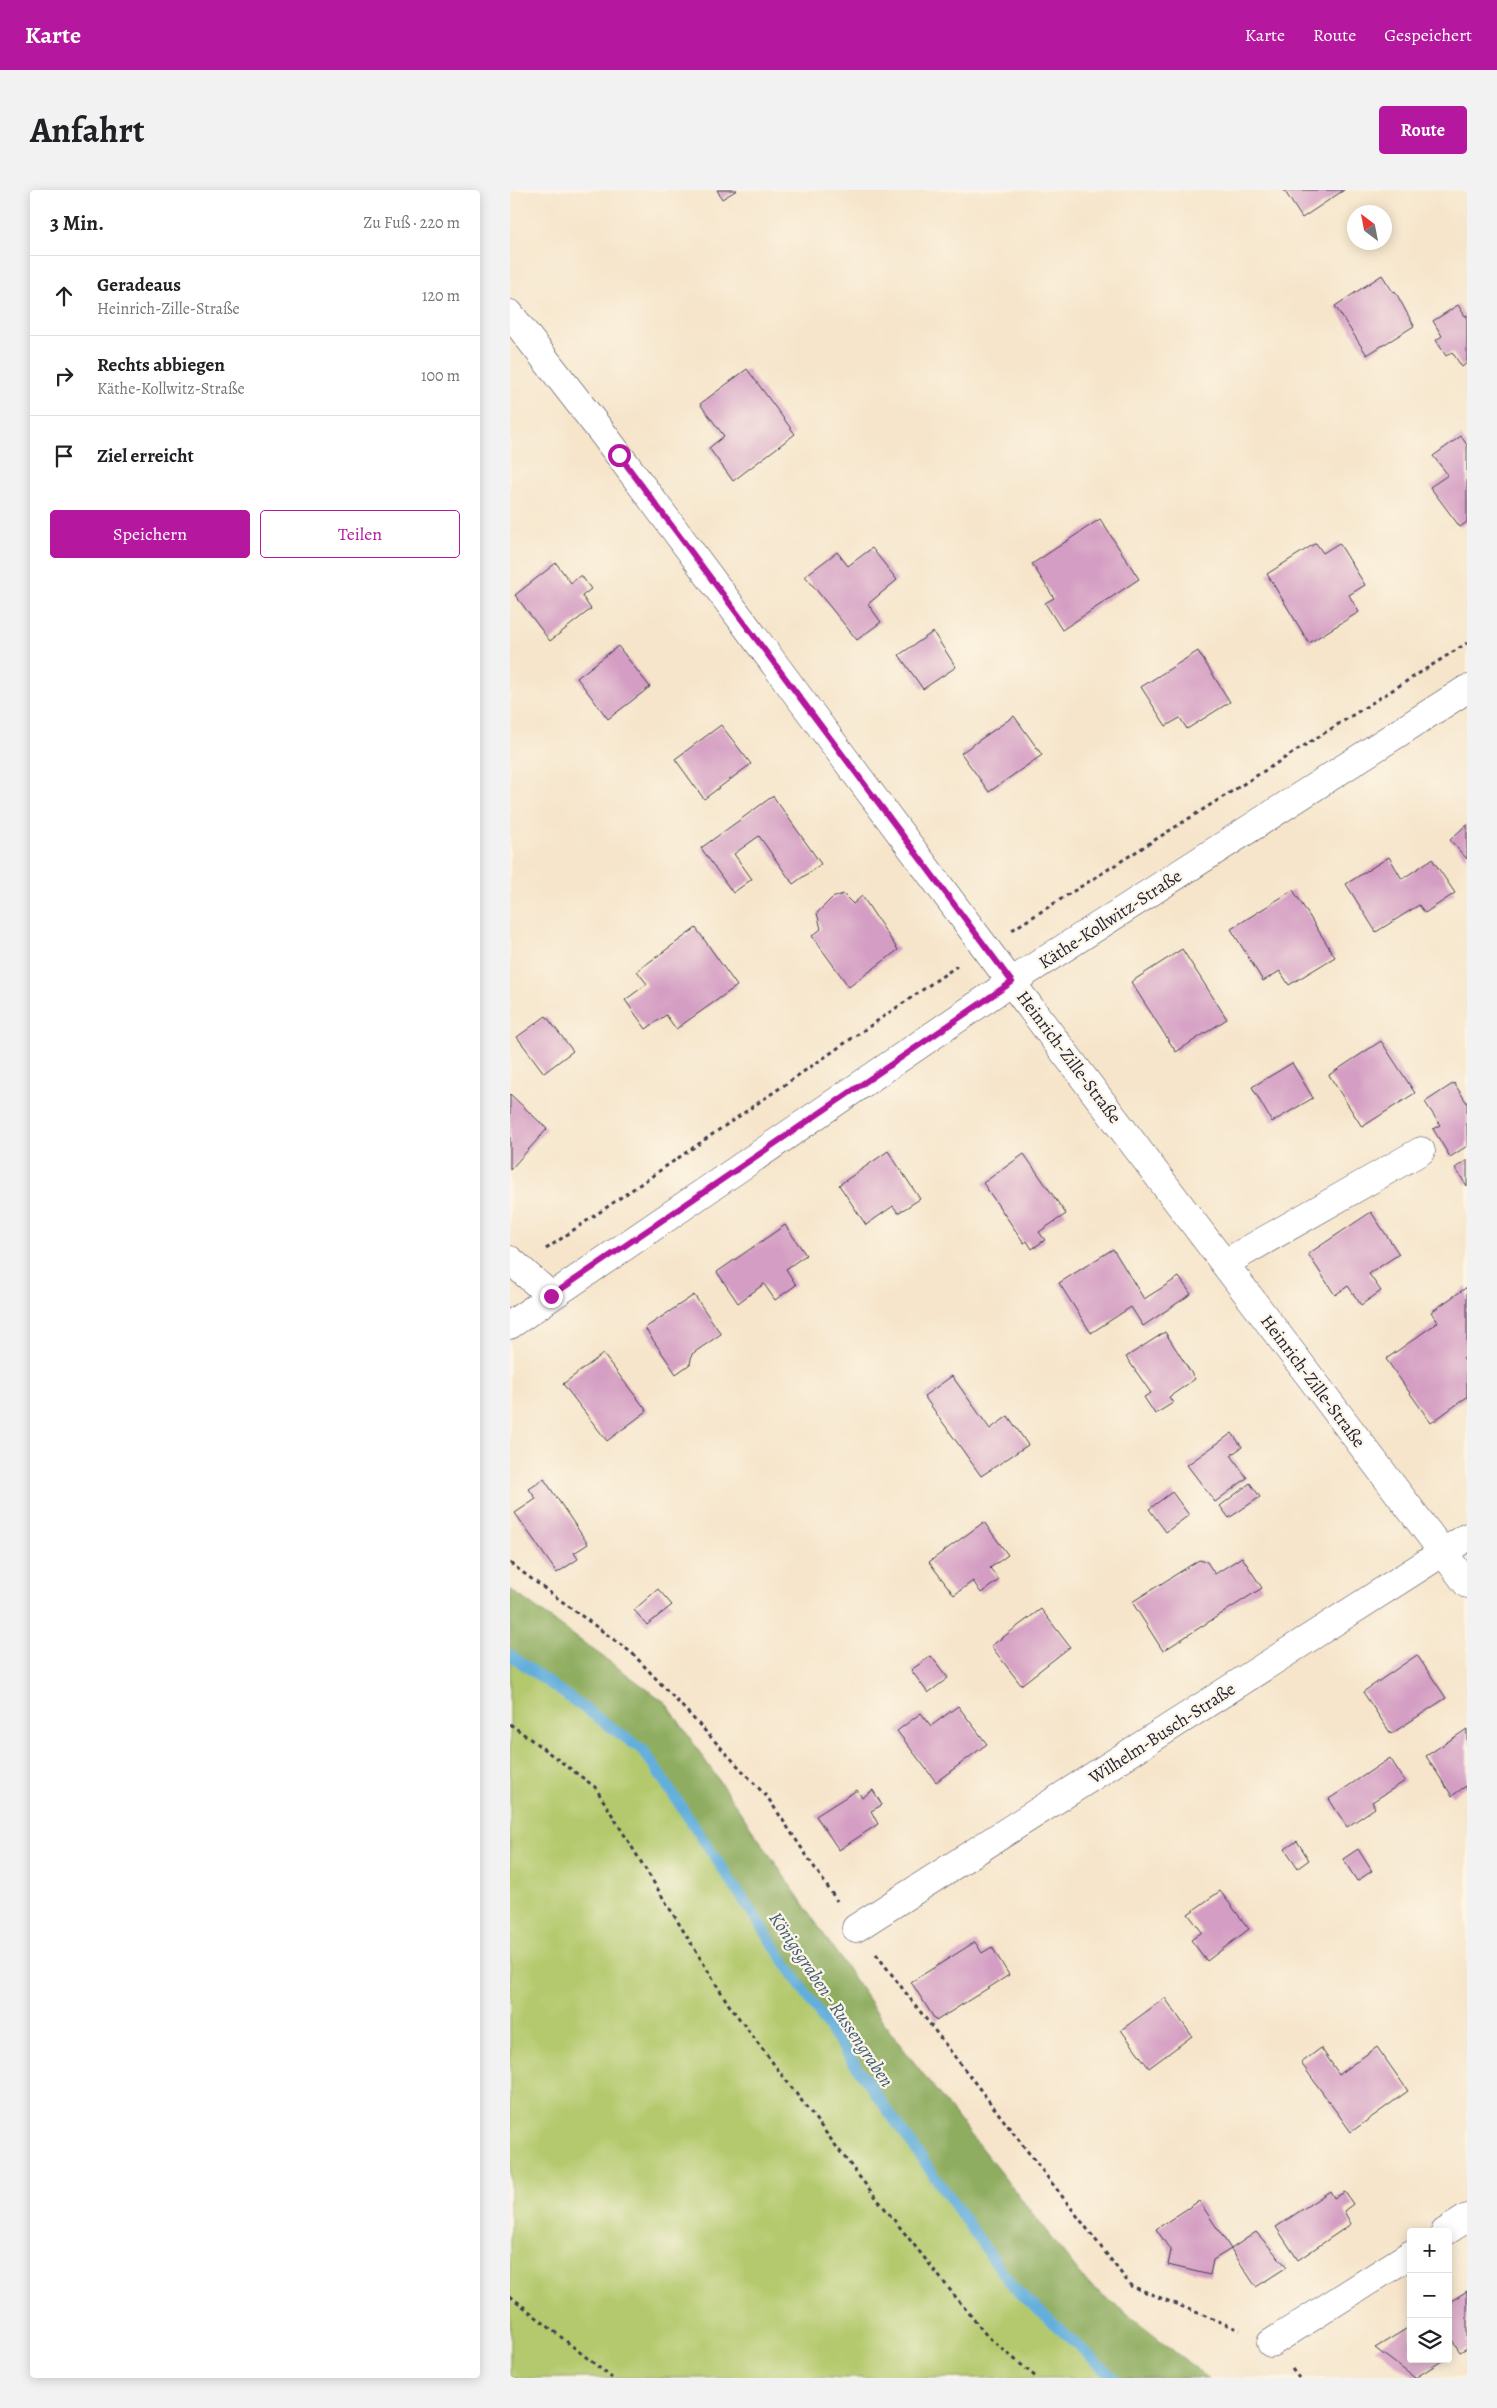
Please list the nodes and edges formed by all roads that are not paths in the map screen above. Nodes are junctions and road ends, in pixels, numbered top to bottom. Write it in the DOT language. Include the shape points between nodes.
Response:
graph roads {
  1 [pos="510,314"];
  2 [pos="1467,690"];
  3 [pos="1012,982"];
  4 [pos="1421,1151"];
  5 [pos="510,1260"];
  6 [pos="1225,1263"];
  7 [pos="551,1296"];
  8 [pos="510,1325"];
  9 [pos="1467,1537"];
  10 [pos="1444,1554"];
  11 [pos="1467,1584"];
  12 [pos="856,1928"];
  13 [pos="1467,2218"];
  14 [pos="1452,2228"];
  15 [pos="1407,2257"];
  16 [pos="1271,2343"];
  1 -- 3 [label="street, Heinrich-Zille-Straße"];
  2 -- 3 [label="street, Käthe-Kollwitz-Straße"];
  3 -- 6 [label="street, Heinrich-Zille-Straße"];
  3 -- 7 [label="street, Käthe-Kollwitz-Straße"];
  4 -- 6 [label="street"];
  5 -- 7 [label="street"];
  6 -- 10 [label="street, Heinrich-Zille-Straße"];
  7 -- 8 [label="street, Käthe-Kollwitz-Straße"];
  9 -- 10 [label="street, Wilhelm-Busch-Straße"];
  10 -- 11 [label="street, Heinrich-Zille-Straße"];
  10 -- 12 [label="street, Wilhelm-Busch-Straße"];
  13 -- 14 [label="street"];
  15 -- 16 [label="street"];
}
